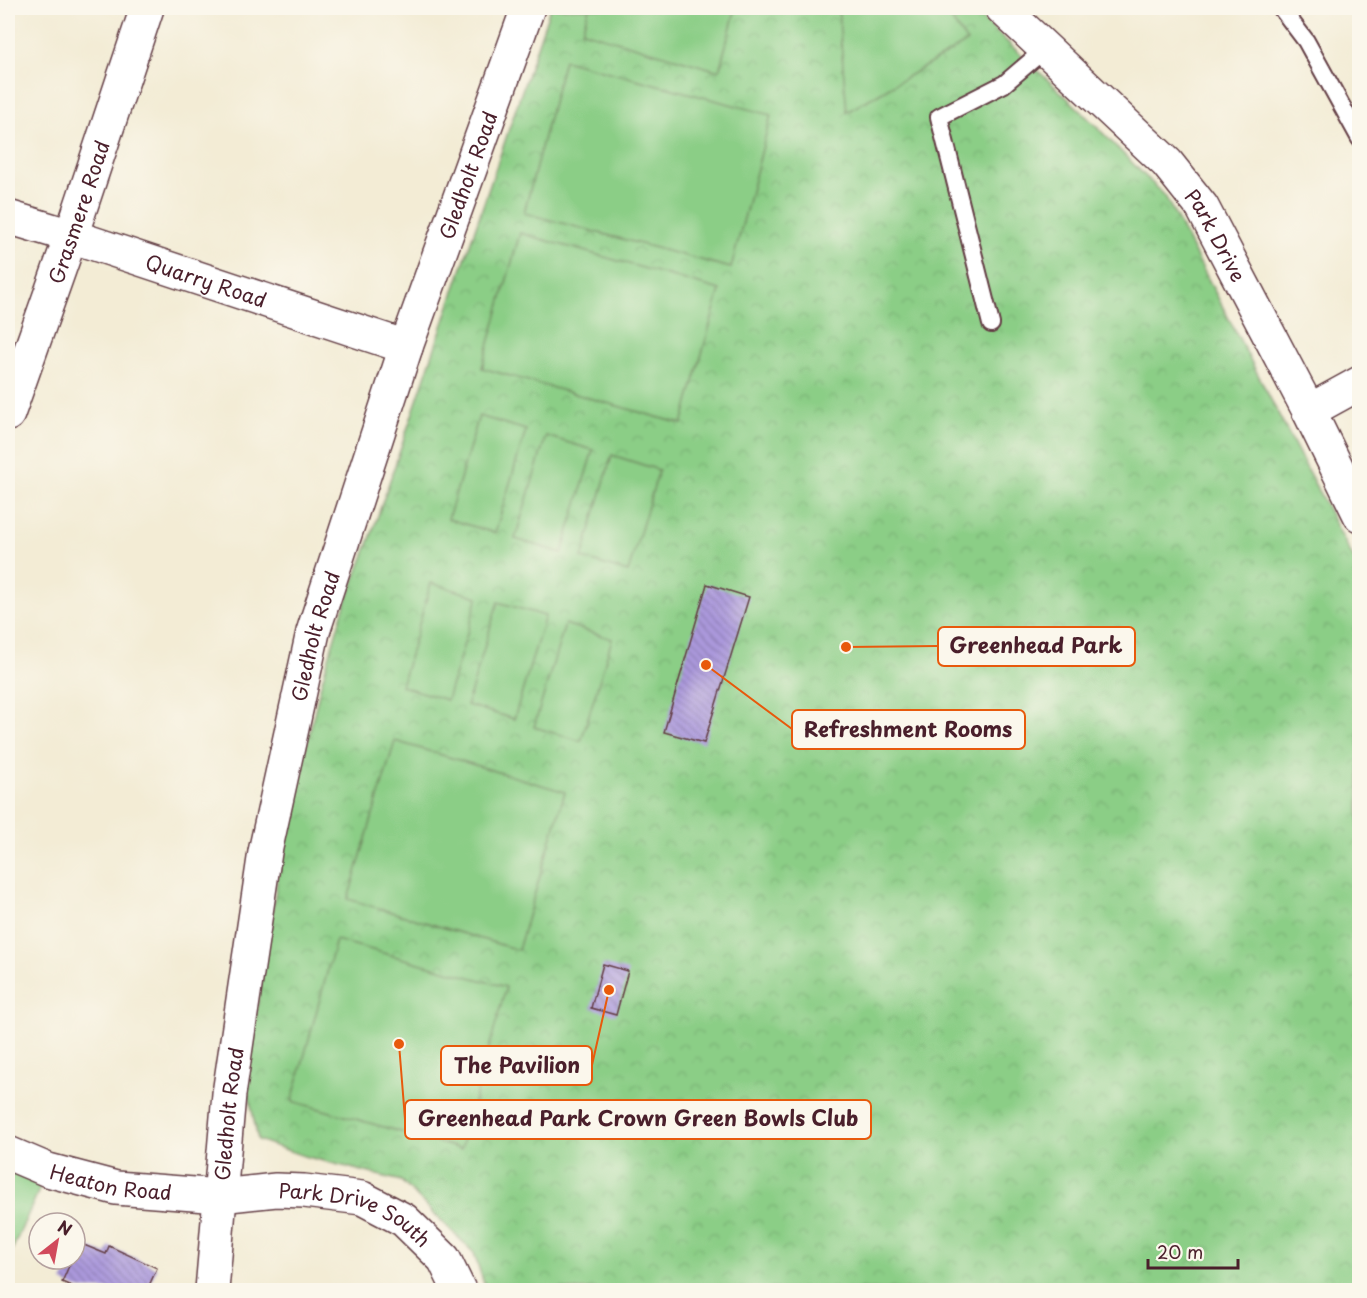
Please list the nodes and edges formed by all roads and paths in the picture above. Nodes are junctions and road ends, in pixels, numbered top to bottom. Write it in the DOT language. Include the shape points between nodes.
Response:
graph roads {
  1 [pos="147,8"];
  2 [pos="528,8"];
  3 [pos="1002,8"];
  4 [pos="1281,8"];
  5 [pos="1045,48"];
  6 [pos="1359,139"];
  7 [pos="8,217"];
  8 [pos="71,236"];
  9 [pos="991,324"];
  10 [pos="406,347"];
  11 [pos="1359,383"];
  12 [pos="1309,411"];
  13 [pos="8,414"];
  14 [pos="1359,515"];
  15 [pos="8,1153"];
  16 [pos="220,1196"];
  17 [pos="212,1290"];
  18 [pos="459,1290"];
  1 -- 8 [label="street, Grasmere Road"];
  2 -- 10 [label="street, Gledholt Road"];
  3 -- 5 [label="street, Park Drive"];
  4 -- 6 [label="lane" via="1306,41"];
  5 -- 9 [label="lane" via="1004,84 939,117"];
  5 -- 12 [label="street, Park Drive" via="1167,163 1202,207"];
  7 -- 8 [label="street, Quarry Road"];
  8 -- 10 [label="street, Quarry Road"];
  8 -- 13 [label="street, Grasmere Road"];
  10 -- 16 [label="street, Gledholt Road" via="313,632 264,852 229,1094"];
  11 -- 12 [label="street"];
  12 -- 14 [label="street, Park Drive"];
  15 -- 16 [label="street, Heaton Road" via="48,1170 116,1188"];
  16 -- 17 [label="street, Gledholt Road"];
  16 -- 18 [label="street, Park Drive South" via="276,1190 362,1198 404,1220 444,1259"];
}
